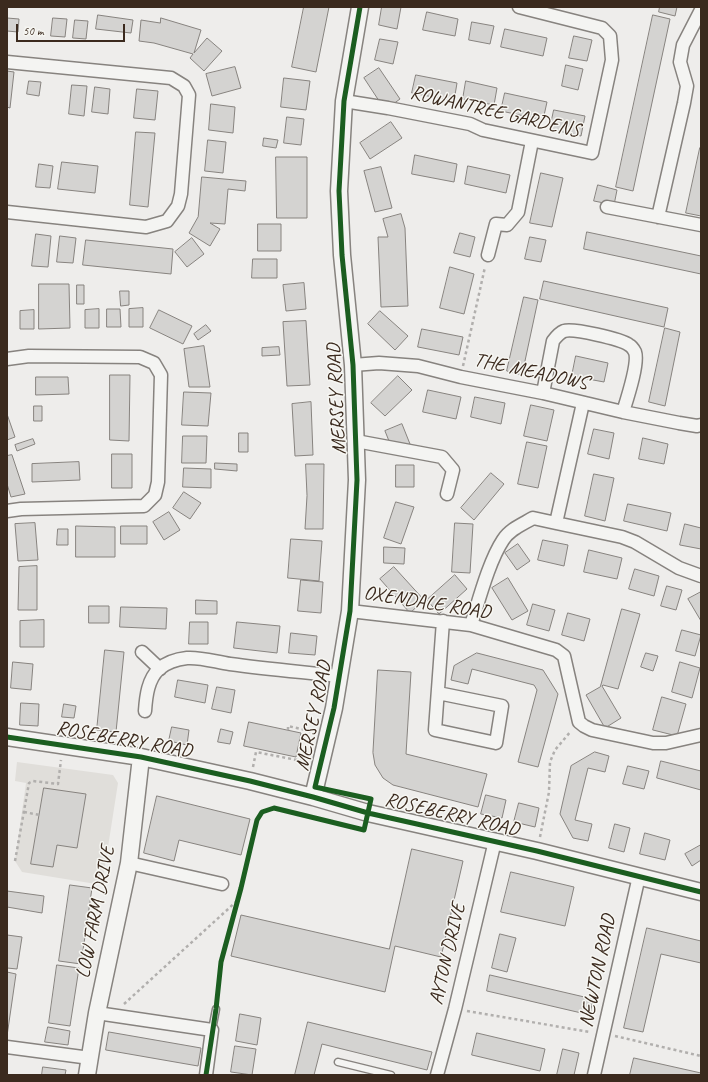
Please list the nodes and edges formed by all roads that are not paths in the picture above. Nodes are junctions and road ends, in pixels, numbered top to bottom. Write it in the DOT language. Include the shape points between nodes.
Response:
graph roads {
  1 [pos="360,7"];
  2 [pos="519,7"];
  3 [pos="701,10"];
  4 [pos="7,62"];
  5 [pos="344,101"];
  6 [pos="532,141"];
  7 [pos="607,207"];
  8 [pos="7,212"];
  9 [pos="658,217"];
  10 [pos="701,225"];
  11 [pos="488,255"];
  12 [pos="7,359"];
  13 [pos="353,365"];
  14 [pos="543,393"];
  15 [pos="583,402"];
  16 [pos="623,412"];
  17 [pos="701,425"];
  18 [pos="356,441"];
  19 [pos="447,494"];
  20 [pos="7,512"];
  21 [pos="556,522"];
  22 [pos="701,576"];
  23 [pos="350,611"];
  24 [pos="443,621"];
  25 [pos="471,625"];
  26 [pos="142,652"];
  27 [pos="160,668"];
  28 [pos="339,676"];
  29 [pos="438,693"];
  30 [pos="145,711"];
  31 [pos="701,735"];
  32 [pos="7,737"];
  33 [pos="141,757"];
  34 [pos="313,797"];
  35 [pos="495,841"];
  36 [pos="128,863"];
  37 [pos="639,876"];
  38 [pos="222,884"];
  39 [pos="701,892"];
  40 [pos="216,1009"];
  41 [pos="104,1014"];
  42 [pos="212,1030"];
  43 [pos="7,1047"];
  44 [pos="90,1058"];
  45 [pos="338,1062"];
  46 [pos="87,1075"];
  47 [pos="206,1075"];
  48 [pos="391,1075"];
  49 [pos="437,1075"];
  50 [pos="594,1075"];
  1 -- 5 [label="street, MERSEY ROAD"];
  2 -- 6 [label="street, ROWANTREE GARDENS" via="602,28 610,36 612,50 592,153"];
  3 -- 9 [label="street" via="682,45 680,62 687,86"];
  4 -- 8 [label="street" via="171,78 184,86 189,95 181,194 178,206 167,221 146,227"];
  5 -- 6 [label="street, ROWANTREE GARDENS" via="470,124 483,130"];
  5 -- 13 [label="street, MERSEY ROAD" via="339,191 342,255"];
  6 -- 11 [label="street" via="518,212 507,225 496,224"];
  7 -- 9 [label="street"];
  9 -- 10 [label="street"];
  12 -- 20 [label="street" via="30,356 140,358 154,364 161,375 158,482 156,495 144,506 21,509"];
  13 -- 14 [label="street, THE MEADOWS" via="379,363 418,366"];
  13 -- 18 [label="street, MERSEY ROAD"];
  14 -- 15 [label="street, THE MEADOWS"];
  14 -- 16 [label="street" via="553,341 564,330 576,330 616,340 629,345 635,352 636,362"];
  15 -- 16 [label="street, THE MEADOWS"];
  15 -- 21 [label="street"];
  16 -- 17 [label="street, THE MEADOWS"];
  18 -- 19 [label="street" via="442,457 452,470"];
  18 -- 23 [label="street, MERSEY ROAD" via="357,480"];
  21 -- 22 [label="street" via="622,537 679,568"];
  21 -- 25 [label="street" via="533,518 513,530 504,539 485,581"];
  23 -- 24 [label="street, OXENDALE ROAD"];
  23 -- 28 [label="street, MERSEY ROAD"];
  24 -- 25 [label="street, OXENDALE ROAD"];
  24 -- 29 [label="street"];
  25 -- 31 [label="street, OXENDALE ROAD" via="556,650 564,656 579,722 592,730 653,743 666,743"];
  26 -- 27 [label="street"];
  27 -- 28 [label="street" via="171,662 190,658"];
  27 -- 30 [label="street" via="149,686"];
  28 -- 34 [label="street, MERSEY ROAD"];
  29 -- 29 [label="street" via="435,730 496,743 502,706"];
  32 -- 33 [label="street, ROSEBERRY ROAD"];
  33 -- 34 [label="street, ROSEBERRY ROAD"];
  33 -- 36 [label="street, LOW FARM DRIVE"];
  34 -- 35 [label="street, ROSEBERRY ROAD" via="368,813"];
  35 -- 37 [label="street, ROSEBERRY ROAD"];
  35 -- 49 [label="street, AYTON DRIVE"];
  36 -- 38 [label="street"];
  36 -- 41 [label="street, LOW FARM DRIVE"];
  37 -- 39 [label="street, ROSEBERRY ROAD"];
  37 -- 50 [label="street, NEWTON ROAD"];
  40 -- 42 [label="lane"];
  41 -- 42 [label="street"];
  41 -- 44 [label="street, LOW FARM DRIVE"];
  42 -- 47 [label="street"];
  43 -- 44 [label="street"];
  44 -- 46 [label="street, LOW FARM DRIVE"];
  45 -- 48 [label="lane"];
}
